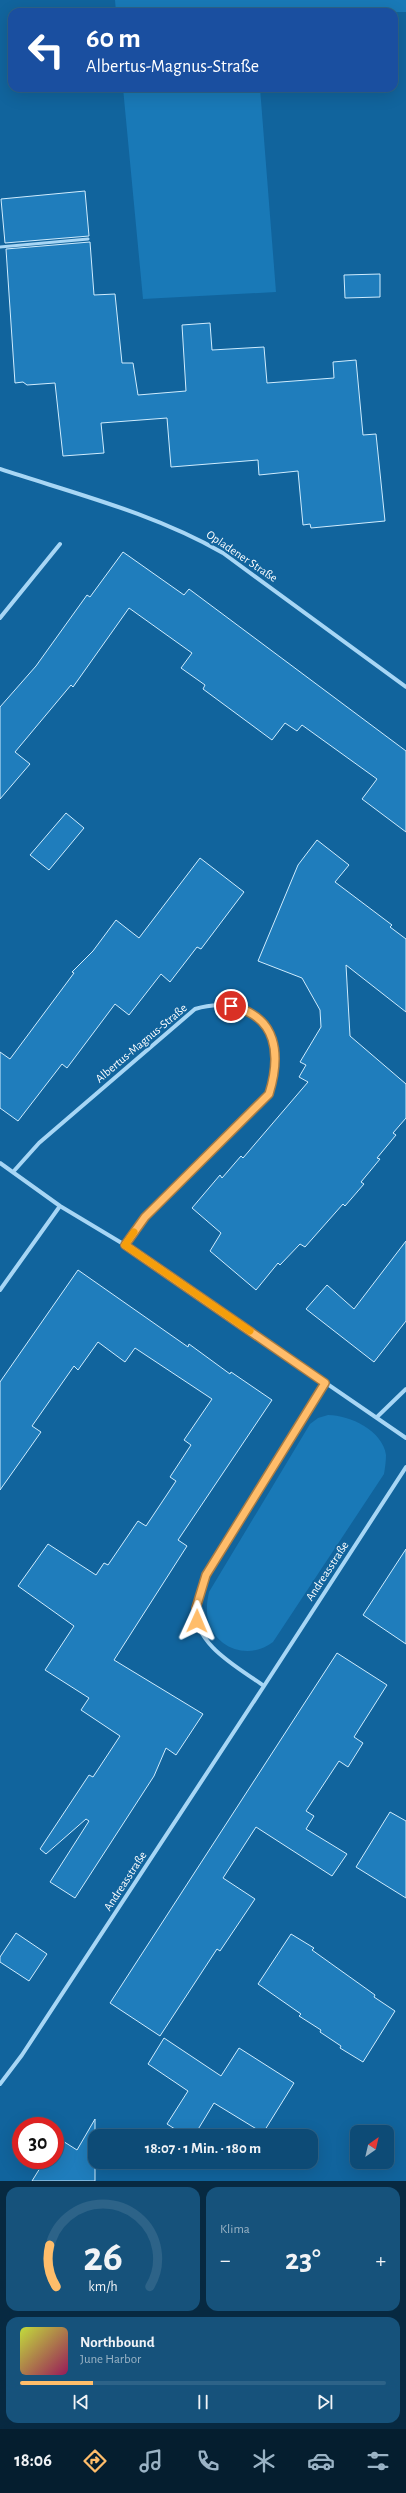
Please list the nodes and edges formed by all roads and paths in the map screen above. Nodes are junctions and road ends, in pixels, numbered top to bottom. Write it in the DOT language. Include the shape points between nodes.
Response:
graph roads {
  1 [pos="88,239"];
  2 [pos="0,246"];
  3 [pos="0,470"];
  4 [pos="60,544"];
  5 [pos="0,618"];
  6 [pos="406,687"];
  7 [pos="0,1163"];
  8 [pos="13,1172"];
  9 [pos="60,1206"];
  10 [pos="125,1245"];
  11 [pos="0,1290"];
  12 [pos="325,1383"];
  13 [pos="406,1389"];
  14 [pos="377,1417"];
  15 [pos="406,1438"];
  16 [pos="406,1467"];
  17 [pos="264,1686"];
  18 [pos="0,2084"];
  1 -- 2 [label="lane"];
  3 -- 6 [label="street, Opladener Straße" via="95,498 168,524 199,539 223,553"];
  4 -- 5 [label="street"];
  7 -- 8 [label="street"];
  8 -- 9 [label="street"];
  8 -- 10 [label="street, Albertus-Magnus-Straße" via="39,1143 195,1009 222,1004 247,1011 267,1030 276,1047 275,1073 269,1094 145,1217"];
  9 -- 10 [label="street"];
  9 -- 11 [label="street"];
  10 -- 12 [label="street"];
  12 -- 14 [label="street"];
  12 -- 17 [label="street" via="206,1575 196,1608 197,1621 202,1633 212,1646"];
  13 -- 14 [label="street"];
  14 -- 15 [label="street"];
  16 -- 17 [label="street, Andreasstraße"];
  17 -- 18 [label="street, Andreasstraße" via="31,2042"];
}
